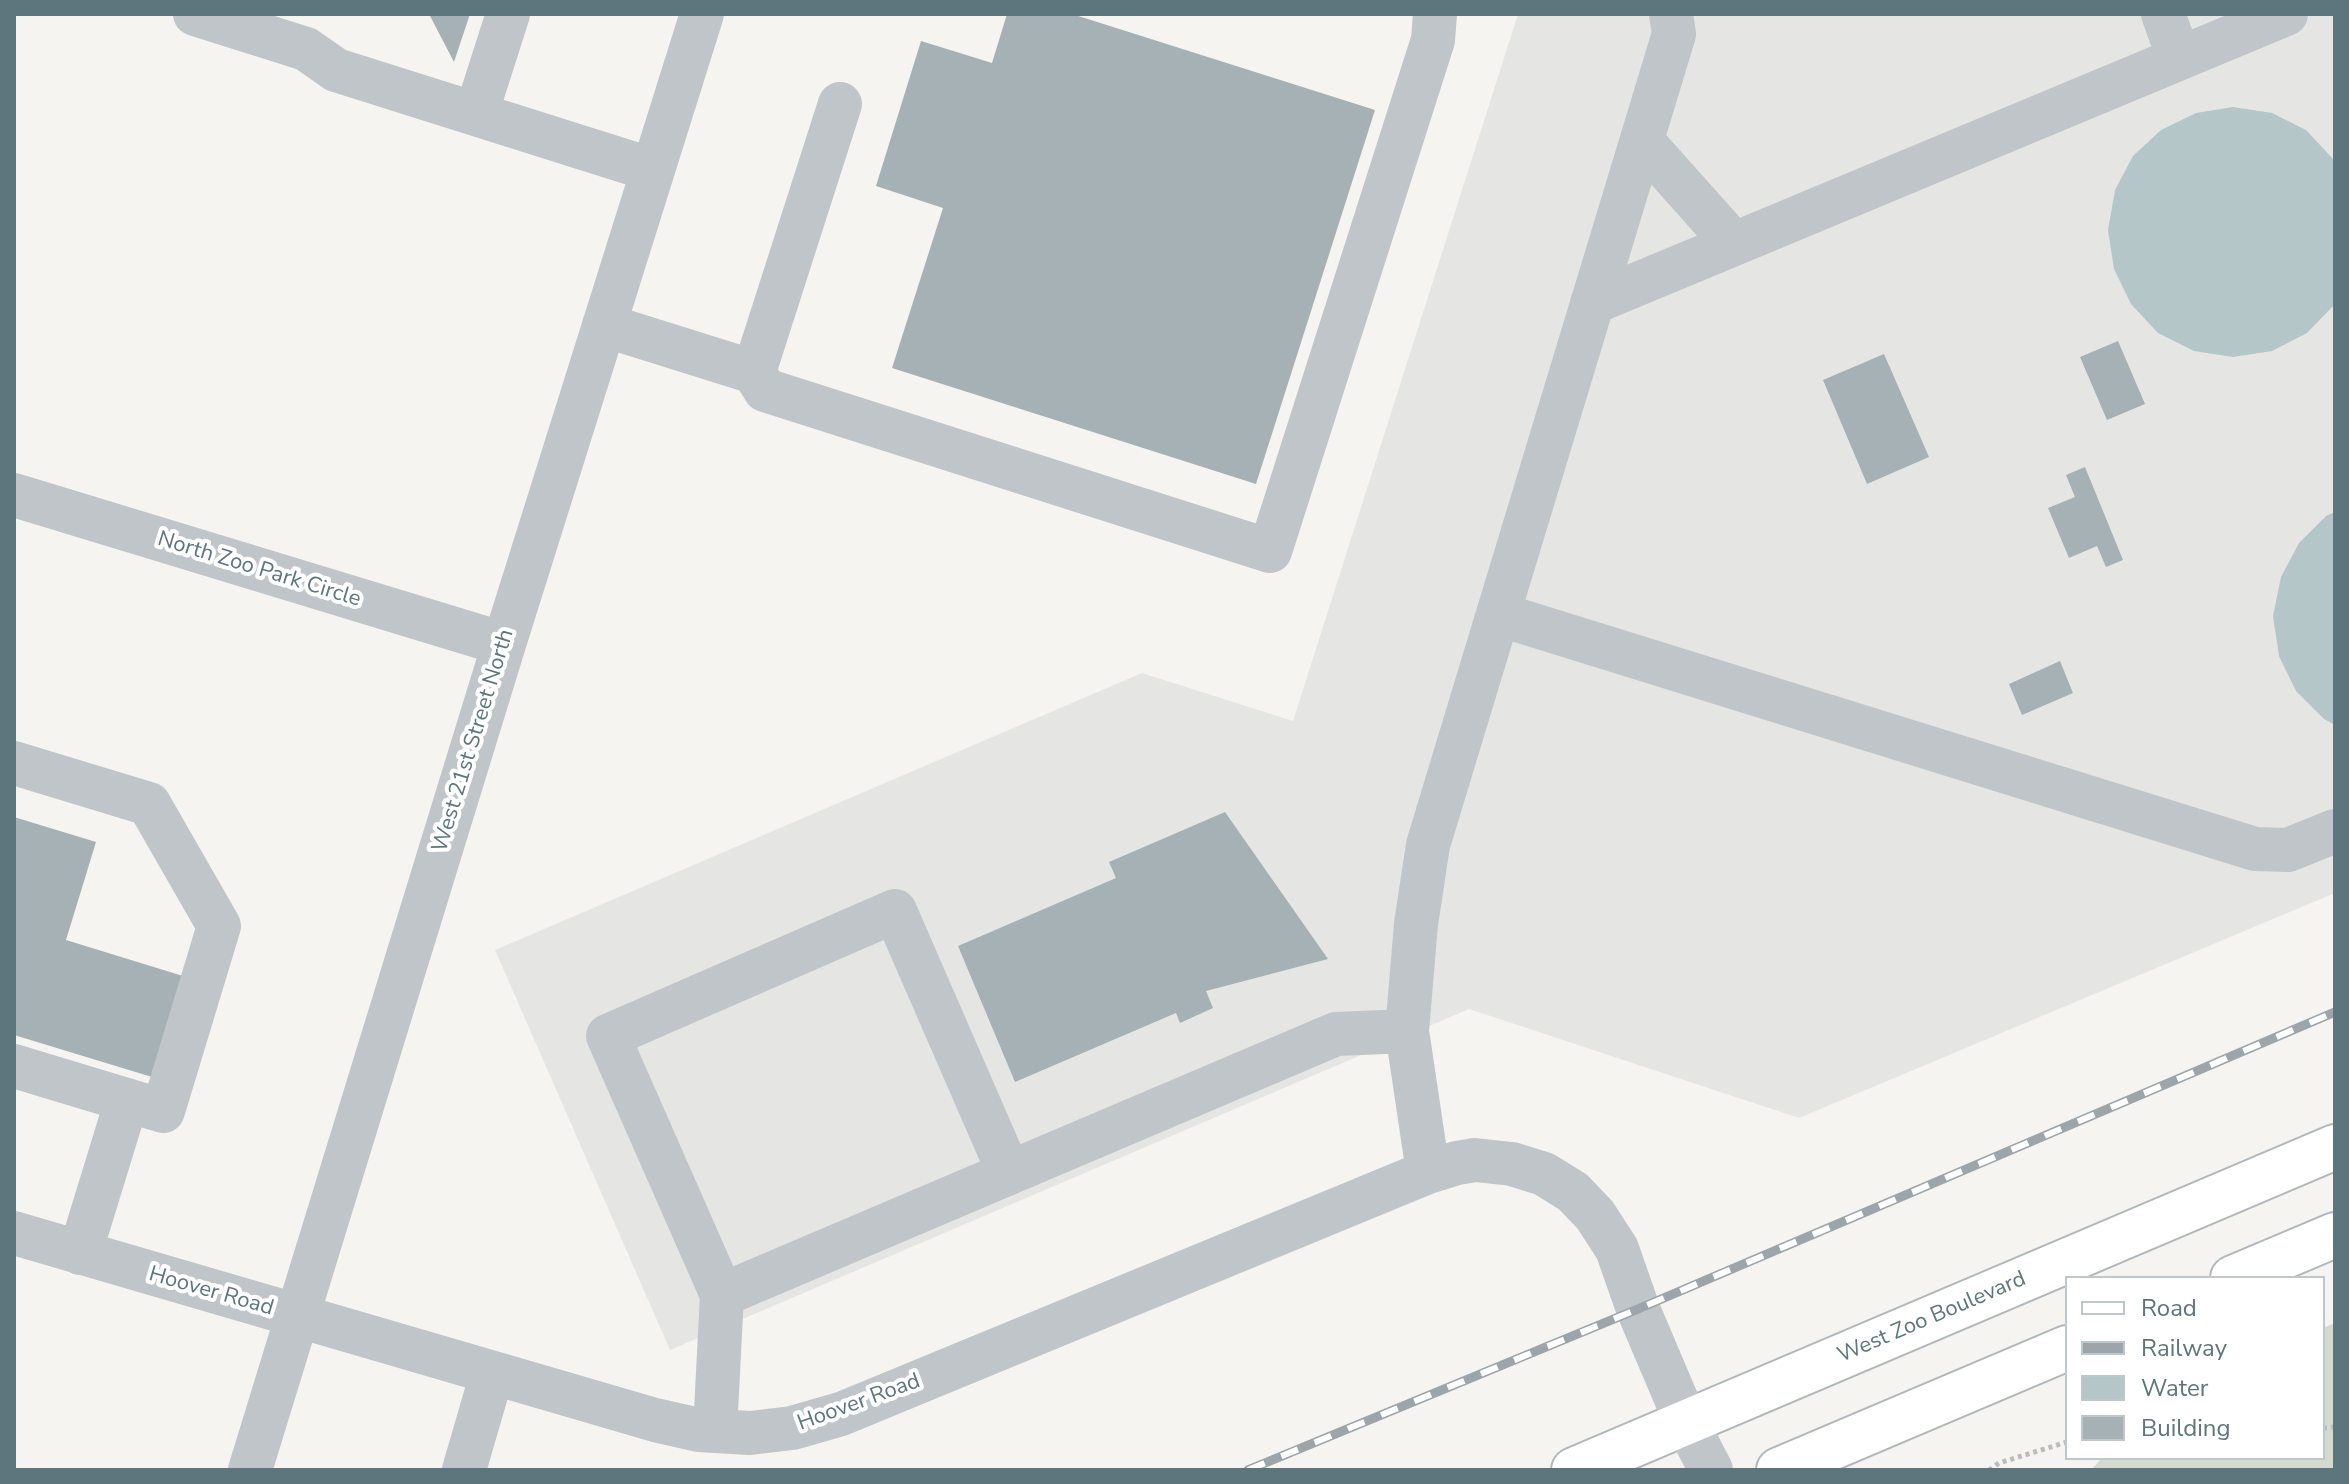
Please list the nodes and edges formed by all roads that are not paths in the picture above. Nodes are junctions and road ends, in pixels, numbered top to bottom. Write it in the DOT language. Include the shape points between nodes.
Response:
graph roads {
  1 [pos="195,14"];
  2 [pos="508,14"];
  3 [pos="702,14"];
  4 [pos="1435,14"];
  5 [pos="1671,14"];
  6 [pos="2163,14"];
  7 [pos="2286,14"];
  8 [pos="2179,58"];
  9 [pos="840,104"];
  10 [pos="476,114"];
  11 [pos="1642,141"];
  12 [pos="653,170"];
  13 [pos="1734,244"];
  14 [pos="1592,303"];
  15 [pos="604,325"];
  16 [pos="754,372"];
  17 [pos="14,495"];
  18 [pos="1498,614"];
  19 [pos="504,644"];
  20 [pos="14,763"];
  21 [pos="2335,831"];
  22 [pos="1407,1031"];
  23 [pos="14,1066"];
  24 [pos="127,1100"];
  25 [pos="2335,1147"];
  26 [pos="1428,1172"];
  27 [pos="1009,1173"];
  28 [pos="14,1233"];
  29 [pos="2335,1235"];
  30 [pos="80,1253"];
  31 [pos="2238,1276"];
  32 [pos="722,1295"];
  33 [pos="296,1316"];
  34 [pos="2065,1349"];
  35 [pos="492,1374"];
  36 [pos="1686,1422"];
  37 [pos="715,1431"];
  38 [pos="250,1470"];
  39 [pos="464,1470"];
  40 [pos="1574,1470"];
  41 [pos="1711,1470"];
  42 [pos="1779,1470"];
  1 -- 10 [label="street" via="306,49 336,70"];
  2 -- 10 [label="street"];
  3 -- 12 [label="street, West 21st Street North"];
  4 -- 16 [label="street" via="1433,40 1270,551 765,390"];
  5 -- 11 [label="street" via="1674,34"];
  6 -- 8 [label="street"];
  7 -- 8 [label="street"];
  8 -- 13 [label="street"];
  9 -- 16 [label="street"];
  10 -- 12 [label="street"];
  11 -- 13 [label="street"];
  11 -- 14 [label="street"];
  12 -- 15 [label="street, West 21st Street North"];
  13 -- 14 [label="street"];
  14 -- 18 [label="street"];
  15 -- 16 [label="street"];
  15 -- 19 [label="street, West 21st Street North"];
  17 -- 19 [label="street, North Zoo Park Circle"];
  18 -- 21 [label="street" via="2255,849 2288,850"];
  18 -- 22 [label="street" via="1428,845"];
  19 -- 33 [label="street, West 21st Street North"];
  20 -- 24 [label="street" via="149,804 219,926 163,1111"];
  22 -- 26 [label="street"];
  22 -- 27 [label="street" via="1336,1034"];
  23 -- 24 [label="street"];
  24 -- 30 [label="street"];
  25 -- 36 [label="main road, West Zoo Boulevard"];
  26 -- 36 [label="street, Hoover Road" via="1475,1160 1512,1164 1544,1174 1573,1192 1617,1249"];
  26 -- 37 [label="street, Hoover Road" via="841,1414 792,1428"];
  27 -- 32 [label="street"];
  27 -- 32 [label="street" via="895,911 608,1036"];
  28 -- 30 [label="street, Hoover Road"];
  29 -- 31 [label="main road"];
  30 -- 33 [label="street, Hoover Road"];
  32 -- 37 [label="street"];
  33 -- 35 [label="street, Hoover Road"];
  33 -- 38 [label="street, West 21st Street North"];
  34 -- 42 [label="main road"];
  35 -- 37 [label="street, Hoover Road" via="655,1420"];
  35 -- 39 [label="street"];
  36 -- 40 [label="main road, West Zoo Boulevard"];
  36 -- 41 [label="street, Hoover Road"];
}
